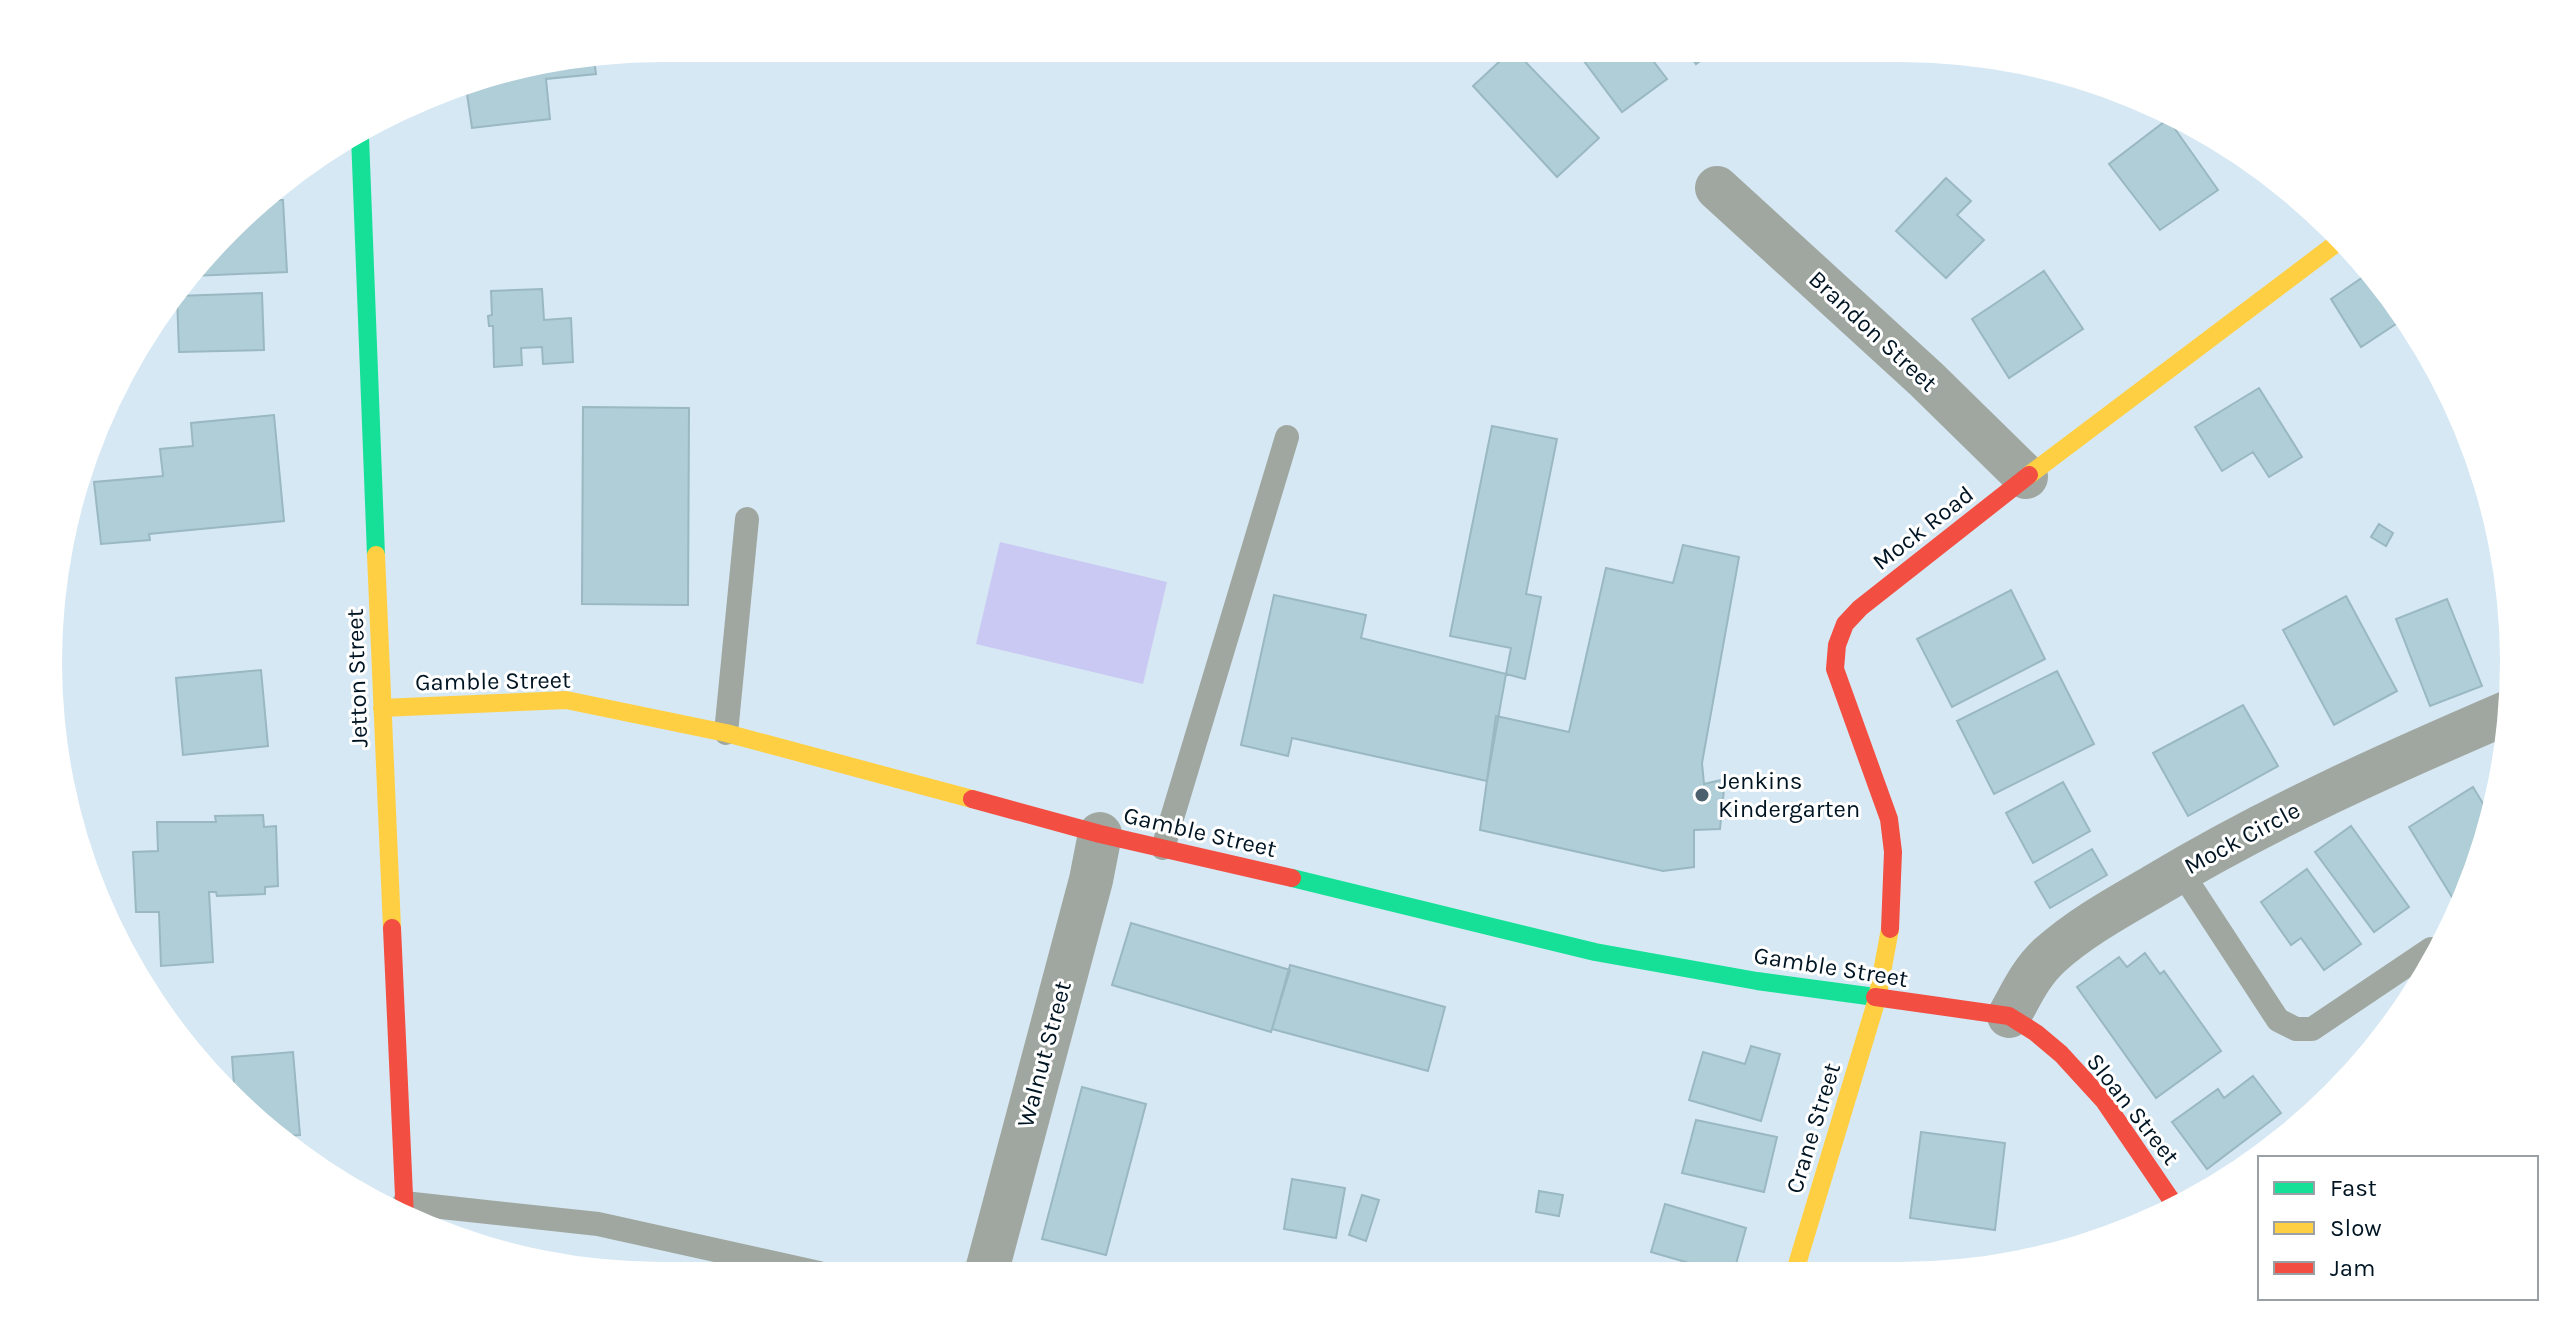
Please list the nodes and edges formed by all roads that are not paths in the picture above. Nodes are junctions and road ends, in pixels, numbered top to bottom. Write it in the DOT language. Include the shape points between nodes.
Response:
graph roads {
  1 [pos="360,143"];
  2 [pos="1717,188"];
  3 [pos="2332,246"];
  4 [pos="1287,437"];
  5 [pos="2026,477"];
  6 [pos="747,519"];
  7 [pos="382,708"];
  8 [pos="2497,717"];
  9 [pos="726,733"];
  10 [pos="1100,834"];
  11 [pos="1163,848"];
  12 [pos="2180,870"];
  13 [pos="2424,953"];
  14 [pos="1877,999"];
  15 [pos="2009,1016"];
  16 [pos="2170,1197"];
  17 [pos="405,1204"];
  18 [pos="421,1211"];
  19 [pos="769,1262"];
  20 [pos="989,1262"];
  21 [pos="1798,1262"];
  1 -- 7 [label="street, Jetton Street"];
  2 -- 5 [label="street, Brandon Street"];
  3 -- 5 [label="street, Mock Road"];
  4 -- 11 [label="lane"];
  5 -- 14 [label="street, Mock Road" via="1860,608 1845,624 1837,645 1835,669 1882,795 1893,852 1890,941"];
  6 -- 9 [label="lane"];
  7 -- 9 [label="street, Gamble Street" via="566,700"];
  7 -- 17 [label="street, Jetton Street"];
  8 -- 12 [label="street, Mock Circle" via="2371,771"];
  9 -- 10 [label="street, Gamble Street"];
  10 -- 11 [label="street, Gamble Street"];
  10 -- 20 [label="street, Walnut Street"];
  11 -- 14 [label="street, Gamble Street" via="1595,952"];
  12 -- 13 [label="lane" via="2278,1020 2296,1029 2312,1029"];
  12 -- 15 [label="street, Mock Circle" via="2050,955 2034,971"];
  14 -- 15 [label="street, Gamble Street"];
  14 -- 21 [label="street, Crane Street"];
  15 -- 16 [label="street, Sloan Street" via="2030,1027 2095,1090"];
  18 -- 19 [label="lane" via="598,1224"];
}
